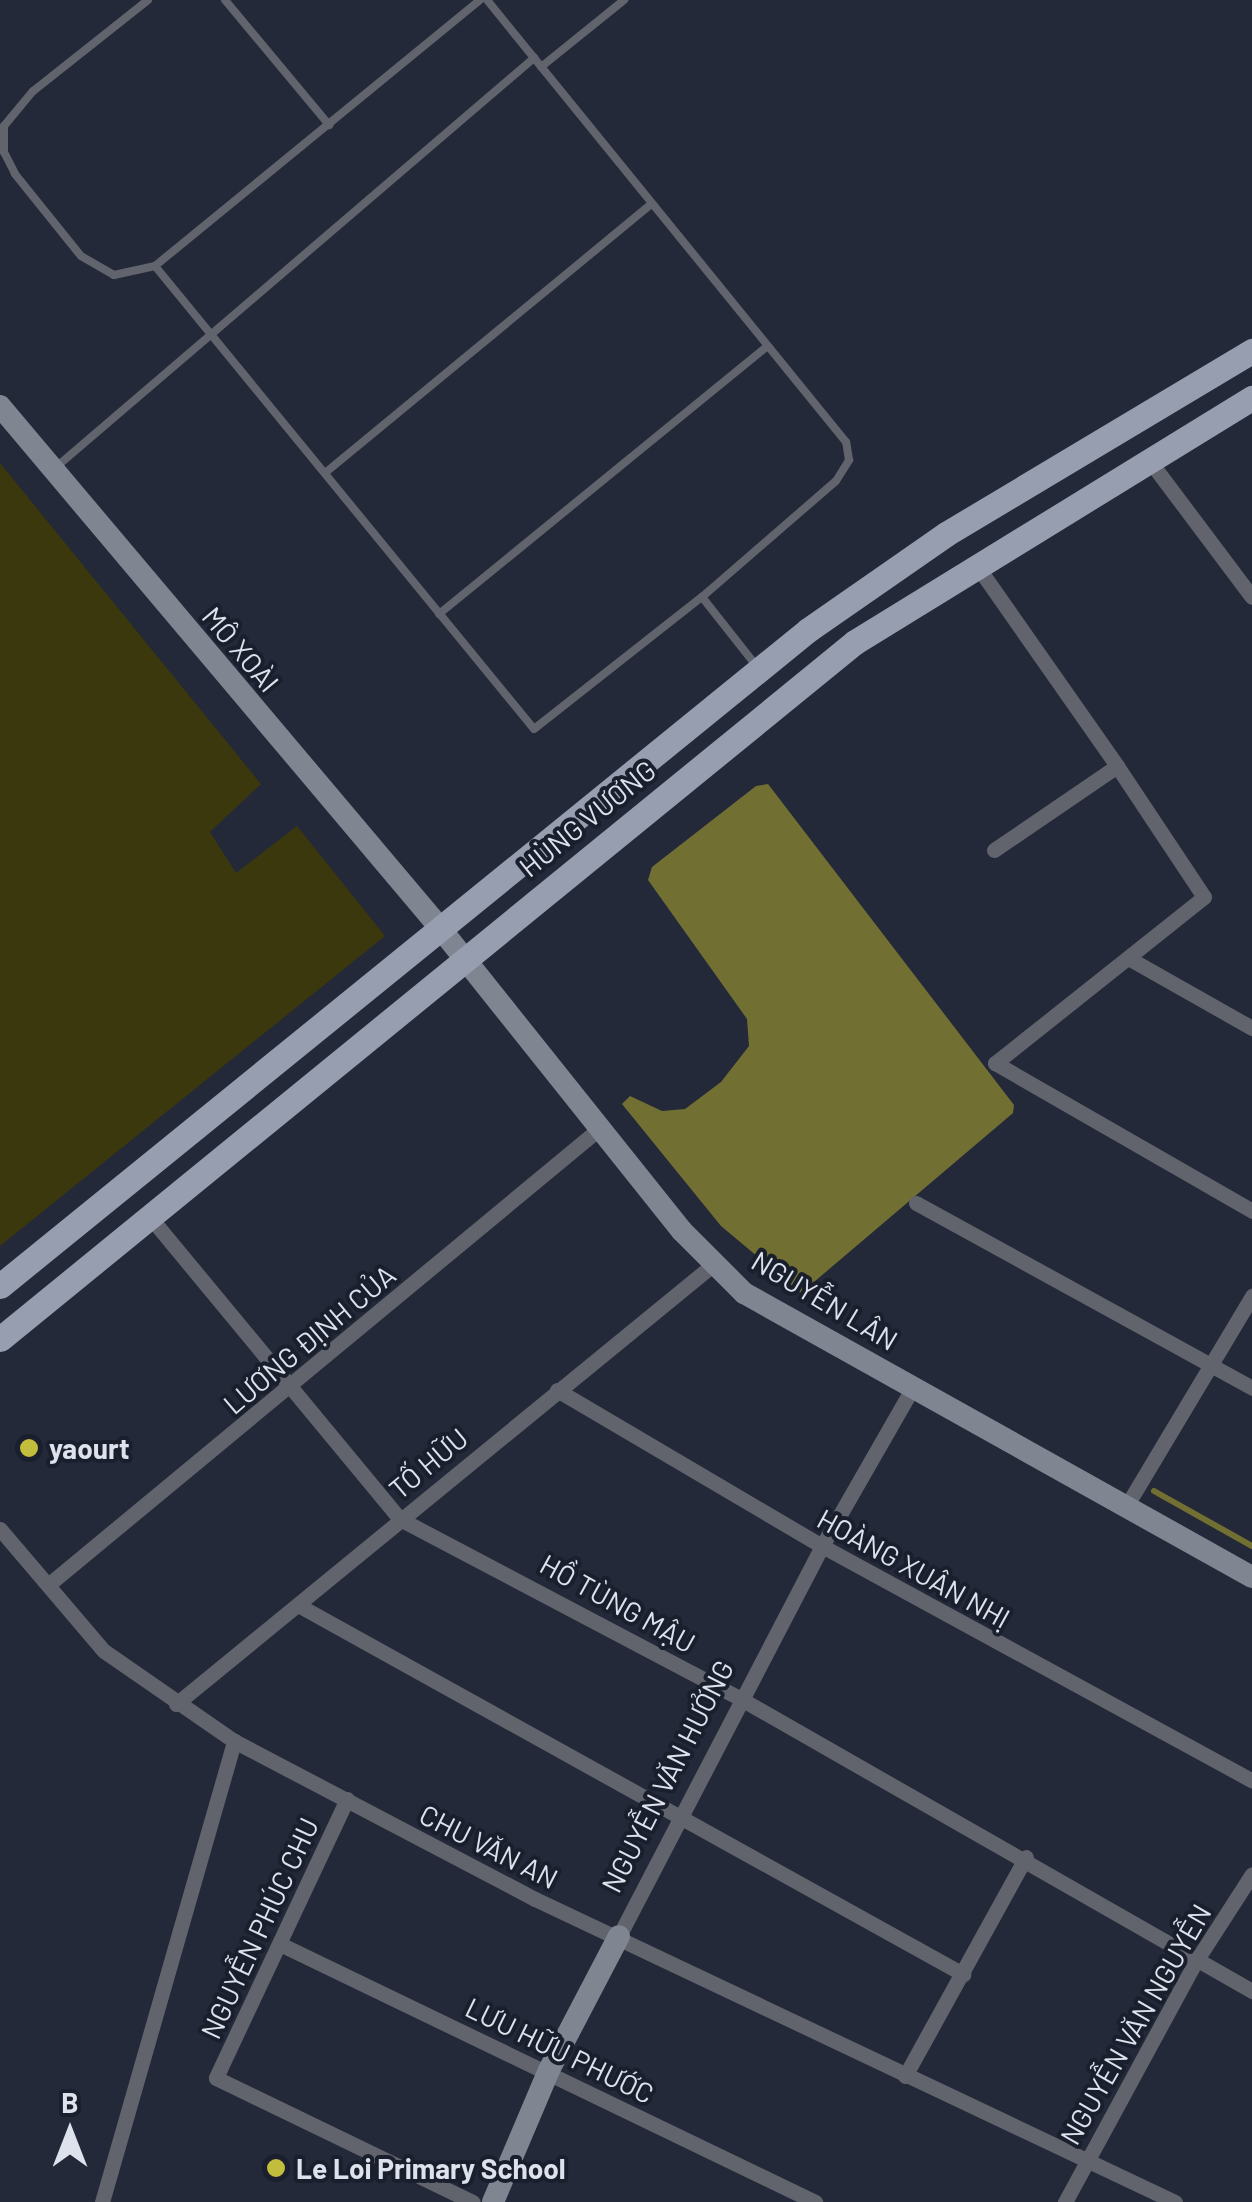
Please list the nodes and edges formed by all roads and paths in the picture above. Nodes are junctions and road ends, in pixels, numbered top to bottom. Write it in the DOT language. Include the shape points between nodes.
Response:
graph roads {
  1 [pos="148,0"];
  2 [pos="225,0"];
  3 [pos="484,0"];
  4 [pos="624,0"];
  5 [pos="534,58"];
  6 [pos="542,67"];
  7 [pos="329,125"];
  8 [pos="651,204"];
  9 [pos="155,266"];
  10 [pos="212,332"];
  11 [pos="768,346"];
  12 [pos="1252,351"];
  13 [pos="1252,398"];
  14 [pos="0,406"];
  15 [pos="1149,460"];
  16 [pos="52,471"];
  17 [pos="324,473"];
  18 [pos="974,563"];
  19 [pos="702,597"];
  20 [pos="1252,597"];
  21 [pos="439,614"];
  22 [pos="759,669"];
  23 [pos="1116,766"];
  24 [pos="994,850"];
  25 [pos="440,928"];
  26 [pos="464,958"];
  27 [pos="1130,959"];
  28 [pos="1252,1028"];
  29 [pos="600,1128"];
  30 [pos="916,1204"];
  31 [pos="1252,1210"];
  32 [pos="150,1218"];
  33 [pos="714,1263"];
  34 [pos="0,1286"];
  35 [pos="1252,1296"];
  36 [pos="0,1340"];
  37 [pos="1212,1366"];
  38 [pos="913,1387"];
  39 [pos="1252,1388"];
  40 [pos="289,1389"];
  41 [pos="557,1390"];
  42 [pos="1127,1505"];
  43 [pos="400,1519"];
  44 [pos="0,1530"];
  45 [pos="822,1546"];
  46 [pos="1252,1577"];
  47 [pos="48,1585"];
  48 [pos="298,1606"];
  49 [pos="741,1699"];
  50 [pos="176,1704"];
  51 [pos="234,1741"];
  52 [pos="1252,1780"];
  53 [pos="347,1799"];
  54 [pos="676,1820"];
  55 [pos="1026,1857"];
  56 [pos="1252,1874"];
  57 [pos="618,1936"];
  58 [pos="282,1945"];
  59 [pos="1196,1960"];
  60 [pos="963,1974"];
  61 [pos="1252,1992"];
  62 [pos="549,2070"];
  63 [pos="905,2076"];
  64 [pos="1087,2157"];
  65 [pos="102,2202"];
  66 [pos="473,2202"];
  67 [pos="492,2202"];
  68 [pos="815,2202"];
  69 [pos="1066,2202"];
  70 [pos="1175,2202"];
  1 -- 9 [label="lane" via="18,104 3,140 14,174 93,267 126,275"];
  2 -- 7 [label="lane"];
  3 -- 5 [label="lane"];
  3 -- 7 [label="lane"];
  4 -- 6 [label="lane"];
  5 -- 6 [label="lane"];
  5 -- 10 [label="lane"];
  6 -- 8 [label="lane"];
  7 -- 9 [label="lane"];
  8 -- 11 [label="lane"];
  8 -- 17 [label="lane"];
  9 -- 10 [label="lane"];
  10 -- 16 [label="lane"];
  10 -- 17 [label="lane"];
  11 -- 19 [label="lane" via="841,433 849,460 819,498"];
  11 -- 21 [label="lane"];
  12 -- 22 [label="main road, HÙNG VƯƠNG" via="946,534"];
  13 -- 15 [label="main road, HÙNG VƯƠNG"];
  14 -- 16 [label="street, MÔ XOÀI"];
  15 -- 18 [label="main road, HÙNG VƯƠNG"];
  15 -- 20 [label="street"];
  16 -- 25 [label="street, MÔ XOÀI"];
  17 -- 21 [label="lane"];
  18 -- 23 [label="street"];
  18 -- 26 [label="main road, HÙNG VƯƠNG" via="855,642"];
  19 -- 21 [label="lane" via="534,729"];
  19 -- 22 [label="lane"];
  22 -- 25 [label="main road, HÙNG VƯƠNG"];
  23 -- 24 [label="street"];
  23 -- 27 [label="street" via="1204,898"];
  25 -- 26 [label="street, MÔ XOÀI"];
  25 -- 34 [label="main road, HÙNG VƯƠNG"];
  26 -- 29 [label="street, NGUYỄN LÂN"];
  26 -- 32 [label="main road, HÙNG VƯƠNG"];
  27 -- 28 [label="street"];
  27 -- 31 [label="street" via="995,1063"];
  29 -- 33 [label="street, NGUYỄN LÂN"];
  29 -- 40 [label="street, LƯƠNG ĐỊNH CỦA"];
  30 -- 37 [label="street"];
  32 -- 36 [label="main road, HÙNG VƯƠNG"];
  32 -- 40 [label="street, HỒ TÙNG MẬU"];
  33 -- 38 [label="street, NGUYỄN LÂN" via="744,1292"];
  33 -- 41 [label="street, TỐ HỮU"];
  35 -- 37 [label="street"];
  37 -- 39 [label="street"];
  37 -- 42 [label="street"];
  38 -- 42 [label="street, NGUYỄN LÂN"];
  38 -- 45 [label="street, NGUYỄN VĂN HƯỞNG"];
  40 -- 43 [label="street, HỒ TÙNG MẬU"];
  40 -- 47 [label="street, LƯƠNG ĐỊNH CỦA"];
  41 -- 43 [label="street, TỐ HỮU"];
  41 -- 45 [label="street, HOÀNG XUÂN NHỊ"];
  42 -- 46 [label="street, NGUYỄN LÂN"];
  43 -- 48 [label="street, TỐ HỮU"];
  43 -- 49 [label="street, HỒ TÙNG MẬU" via="440,1534"];
  44 -- 47 [label="street, CHU VĂN AN"];
  45 -- 49 [label="street, NGUYỄN VĂN HƯỞNG"];
  45 -- 52 [label="street, HOÀNG XUÂN NHỊ"];
  47 -- 50 [label="street, CHU VĂN AN" via="104,1650"];
  48 -- 50 [label="street, TỐ HỮU"];
  48 -- 54 [label="street"];
  49 -- 54 [label="street, NGUYỄN VĂN HƯỞNG"];
  49 -- 55 [label="street, HỒ TÙNG MẬU"];
  50 -- 51 [label="street, CHU VĂN AN"];
  51 -- 53 [label="street, CHU VĂN AN"];
  51 -- 65 [label="street"];
  53 -- 57 [label="street, CHU VĂN AN"];
  53 -- 58 [label="street, NGUYỄN PHÚC CHU"];
  54 -- 57 [label="street, NGUYỄN VĂN HƯỞNG"];
  54 -- 60 [label="street"];
  55 -- 59 [label="street, HỒ TÙNG MẬU" via="1050,1881"];
  55 -- 60 [label="street"];
  56 -- 59 [label="street, NGUYỄN VĂN NGUYỄN"];
  57 -- 62 [label="street, NGUYỄN VĂN HƯỞNG"];
  57 -- 63 [label="street, CHU VĂN AN"];
  58 -- 62 [label="street, LƯU HỮU PHƯỚC"];
  58 -- 66 [label="street, NGUYỄN PHÚC CHU" via="216,2078"];
  59 -- 61 [label="street, HỒ TÙNG MẬU"];
  59 -- 64 [label="street, NGUYỄN VĂN NGUYỄN"];
  60 -- 63 [label="street"];
  62 -- 67 [label="street, NGUYỄN VĂN HƯỞNG"];
  62 -- 68 [label="street, LƯU HỮU PHƯỚC"];
  63 -- 64 [label="street, CHU VĂN AN"];
  64 -- 69 [label="street, NGUYỄN VĂN NGUYỄN"];
  64 -- 70 [label="street, CHU VĂN AN"];
}
